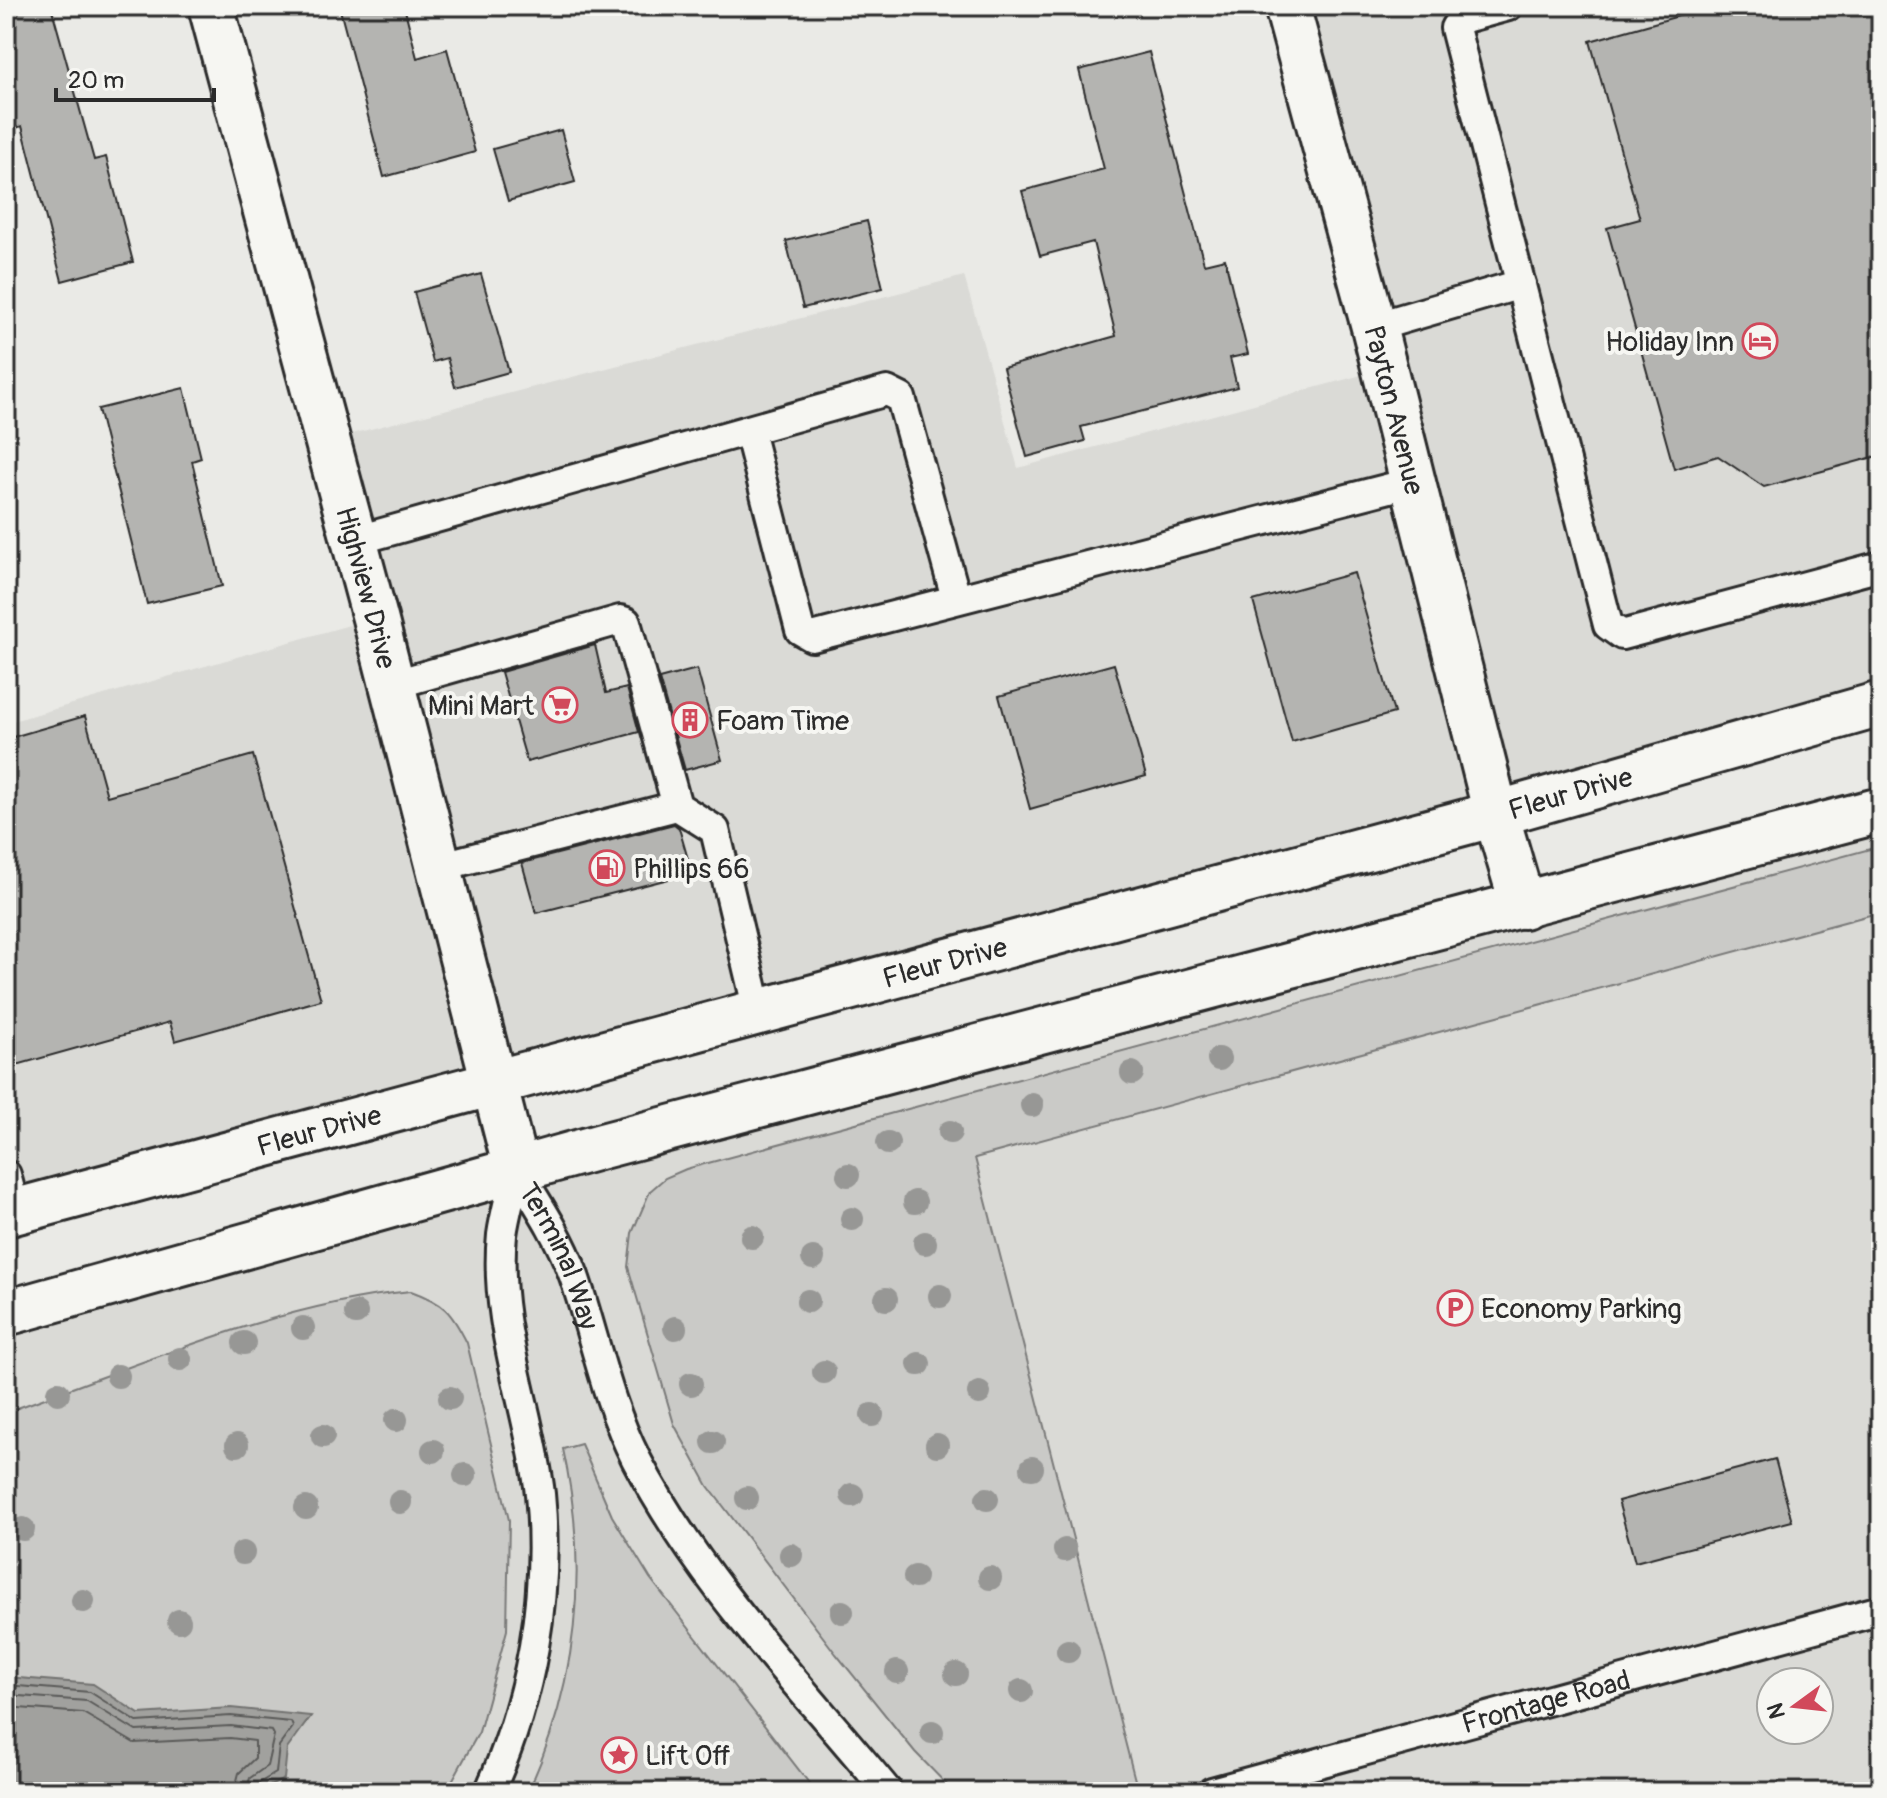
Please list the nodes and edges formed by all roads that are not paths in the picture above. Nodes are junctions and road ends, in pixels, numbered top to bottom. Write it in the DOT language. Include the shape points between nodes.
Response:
graph roads {
  1 [pos="211,6"];
  2 [pos="1287,6"];
  3 [pos="1508,6"];
  4 [pos="1521,284"];
  5 [pos="1374,327"];
  6 [pos="749,431"];
  7 [pos="1413,482"];
  8 [pos="354,541"];
  9 [pos="1881,566"];
  10 [pos="956,598"];
  11 [pos="392,685"];
  12 [pos="1881,704"];
  13 [pos="677,806"];
  14 [pos="1881,810"];
  15 [pos="1496,814"];
  16 [pos="438,867"];
  17 [pos="1523,906"];
  18 [pos="758,1011"];
  19 [pos="492,1082"];
  20 [pos="516,1169"];
  21 [pos="9,1200"];
  22 [pos="6,1313"];
  23 [pos="1881,1610"];
  24 [pos="489,1792"];
  25 [pos="888,1792"];
  26 [pos="1212,1792"];
  1 -- 8 [label="main road, Highview Drive"];
  2 -- 5 [label="main road, Payton Avenue"];
  3 -- 4 [label="lane" via="1461,19 1455,28"];
  4 -- 5 [label="lane"];
  4 -- 9 [label="lane" via="1608,625 1614,631 1622,635"];
  5 -- 7 [label="main road, Payton Avenue"];
  6 -- 8 [label="lane"];
  6 -- 10 [label="lane" via="895,393 901,398"];
  6 -- 10 [label="lane" via="805,635"];
  7 -- 10 [label="lane"];
  7 -- 15 [label="main road, Payton Avenue"];
  8 -- 11 [label="main road, Highview Drive"];
  11 -- 13 [label="lane" via="626,622"];
  11 -- 16 [label="main road, Highview Drive"];
  12 -- 15 [label="main road, Fleur Drive"];
  13 -- 16 [label="lane"];
  13 -- 18 [label="lane" via="715,830"];
  14 -- 17 [label="main road"];
  15 -- 17 [label="main road, Payton Avenue"];
  15 -- 18 [label="main road, Fleur Drive"];
  16 -- 19 [label="main road, Highview Drive"];
  17 -- 20 [label="main road"];
  18 -- 19 [label="main road, Fleur Drive"];
  19 -- 20 [label="main road, Highview Drive"];
  19 -- 21 [label="main road, Fleur Drive"];
  20 -- 22 [label="main road"];
  20 -- 24 [label="lane, Terminal Way" via="502,1236 504,1306 540,1494 543,1584 527,1681"];
  20 -- 25 [label="lane, Terminal Way" via="556,1233 601,1375 667,1518"];
  23 -- 26 [label="lane, Frontage Road"];
}
